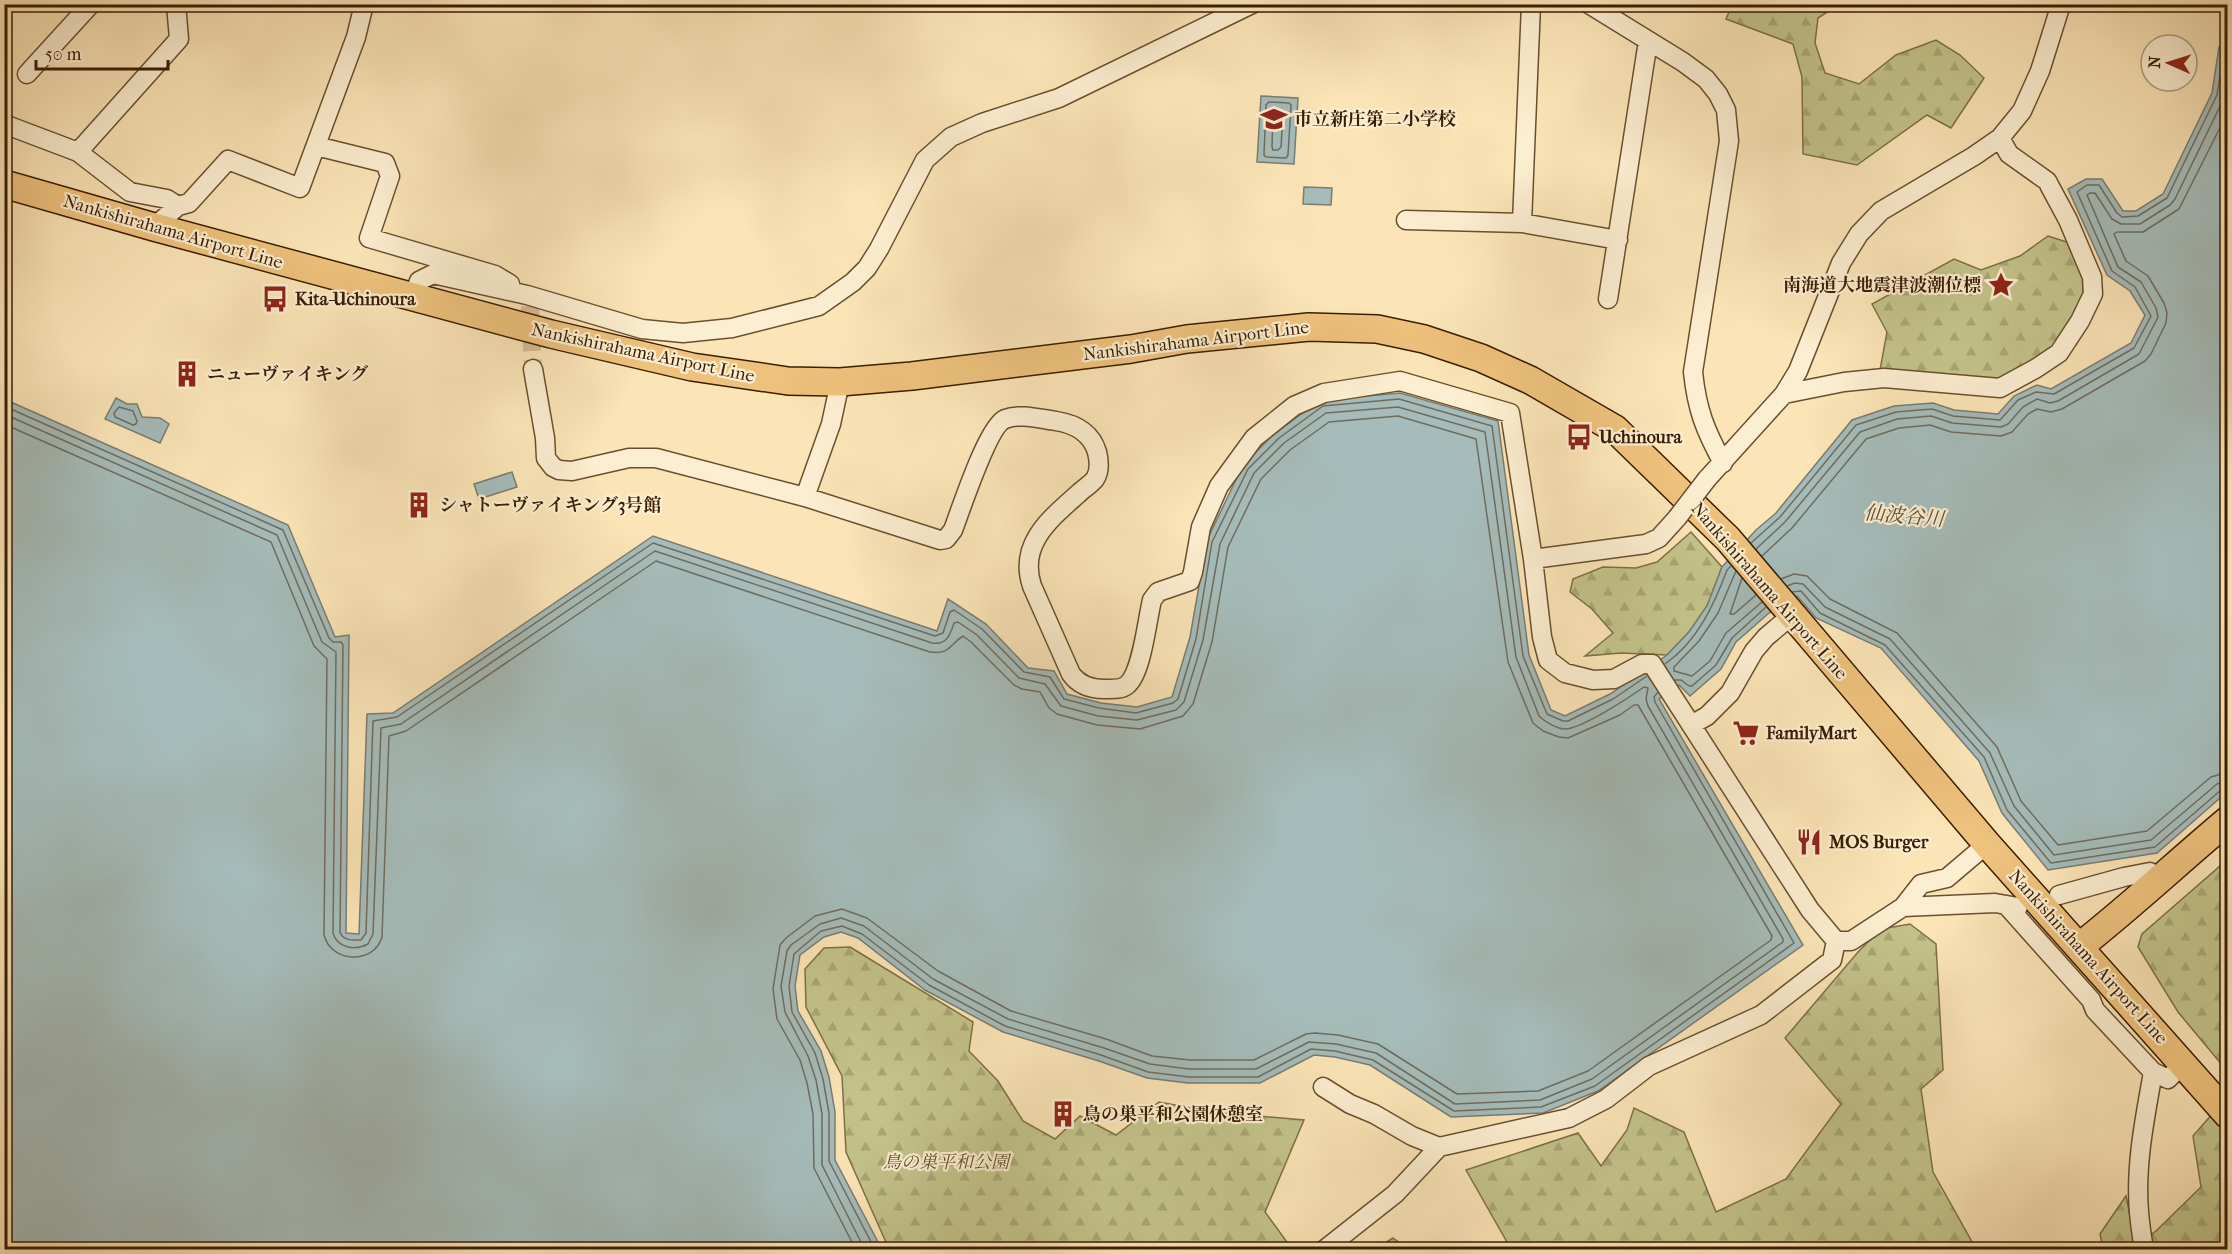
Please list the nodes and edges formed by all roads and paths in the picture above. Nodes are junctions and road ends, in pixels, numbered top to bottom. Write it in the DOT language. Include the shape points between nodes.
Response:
graph roads {
  1 [pos="92,4"];
  2 [pos="176,4"];
  3 [pos="364,4"];
  4 [pos="1252,4"];
  5 [pos="1531,4"];
  6 [pos="1589,4"];
  7 [pos="2061,4"];
  8 [pos="1648,41"];
  9 [pos="27,74"];
  10 [pos="4,124"];
  11 [pos="2000,138"];
  12 [pos="316,146"];
  13 [pos="78,152"];
  14 [pos="4,183"];
  15 [pos="178,206"];
  16 [pos="1406,220"];
  17 [pos="1521,223"];
  18 [pos="154,227"];
  19 [pos="1618,240"];
  20 [pos="413,298"];
  21 [pos="1608,300"];
  22 [pos="529,301"];
  23 [pos="533,369"];
  24 [pos="840,382"];
  25 [pos="1784,394"];
  26 [pos="1723,463"];
  27 [pos="805,497"];
  28 [pos="1533,559"];
  29 [pos="1789,612"];
  30 [pos="1691,725"];
  31 [pos="2228,820"];
  32 [pos="1987,844"];
  33 [pos="2159,878"];
  34 [pos="2059,895"];
  35 [pos="1903,907"];
  36 [pos="1836,941"];
  37 [pos="2079,947"];
  38 [pos="2183,1064"];
  39 [pos="2153,1072"];
  40 [pos="1323,1087"];
  41 [pos="2228,1115"];
  42 [pos="1439,1147"];
  43 [pos="1324,1250"];
  44 [pos="2144,1250"];
  1 -- 9 [label="street"];
  2 -- 13 [label="street" via="179,39"];
  3 -- 12 [label="street"];
  4 -- 22 [label="street" via="1059,98 951,137 925,160 867,268 819,306 732,328 683,333 642,329"];
  5 -- 17 [label="street"];
  6 -- 8 [label="street"];
  7 -- 11 [label="street" via="2040,71 2022,111"];
  8 -- 19 [label="street"];
  8 -- 26 [label="street" via="1706,79 1726,110 1729,141 1693,372 1696,400"];
  10 -- 13 [label="street"];
  11 -- 25 [label="street" via="1881,212 1858,234 1841,263 1798,372"];
  11 -- 25 [label="street" via="2009,154 2046,181 2092,278 2093,294 2059,353 2000,387 1884,378"];
  12 -- 15 [label="street" via="300,188 228,160 189,203"];
  12 -- 22 [label="street" via="385,164 390,176 369,238 495,275"];
  13 -- 15 [label="street" via="130,192 167,199"];
  14 -- 18 [label="main road, Nankishirahama Airport Line"];
  15 -- 18 [label="street"];
  16 -- 17 [label="street"];
  17 -- 19 [label="street"];
  18 -- 20 [label="main road, Nankishirahama Airport Line"];
  19 -- 21 [label="street"];
  20 -- 22 [label="street" via="419,281 433,274"];
  20 -- 24 [label="main road, Nankishirahama Airport Line" via="692,367 788,381"];
  23 -- 27 [label="street" via="544,451 549,463 559,470 572,471 629,458 656,458"];
  24 -- 27 [label="street" via="831,424"];
  24 -- 29 [label="main road, Nankishirahama Airport Line" via="1266,330 1377,329 1424,339 1530,380 1624,436 1728,539"];
  25 -- 26 [label="street"];
  26 -- 28 [label="street, bridge" via="1659,538 1646,544"];
  27 -- 28 [label="street" via="944,540 953,530 988,440 1000,422 1026,417 1079,428 1092,440 1098,471 1036,536 1029,573 1071,675 1083,684 1104,689 1124,687 1139,661 1155,595 1192,578 1203,521 1219,486 1254,438 1303,401 1324,393 1400,381 1510,413"];
  28 -- 30 [label="street" via="1548,660 1574,676 1605,680 1642,664 1652,664"];
  29 -- 30 [label="street" via="1754,651 1730,693 1707,716"];
  29 -- 32 [label="main road, Nankishirahama Airport Line"];
  30 -- 36 [label="street" via="1810,910"];
  31 -- 33 [label="main road"];
  32 -- 35 [label="street" via="1947,878 1921,884"];
  32 -- 37 [label="main road, Nankishirahama Airport Line"];
  33 -- 34 [label="street" via="2150,872"];
  33 -- 37 [label="main road"];
  35 -- 36 [label="street" via="1851,941"];
  35 -- 39 [label="street" via="1995,903 2013,907 2091,1000 2095,1010"];
  36 -- 42 [label="street" via="1833,960 1761,1015 1649,1066 1606,1099 1578,1114"];
  37 -- 38 [label="main road, Nankishirahama Airport Line"];
  38 -- 39 [label="street" via="2168,1079"];
  38 -- 41 [label="main road, Nankishirahama Airport Line"];
  39 -- 44 [label="street" via="2138,1177"];
  40 -- 42 [label="street" via="1412,1137"];
  42 -- 43 [label="street" via="1395,1194"];
}
